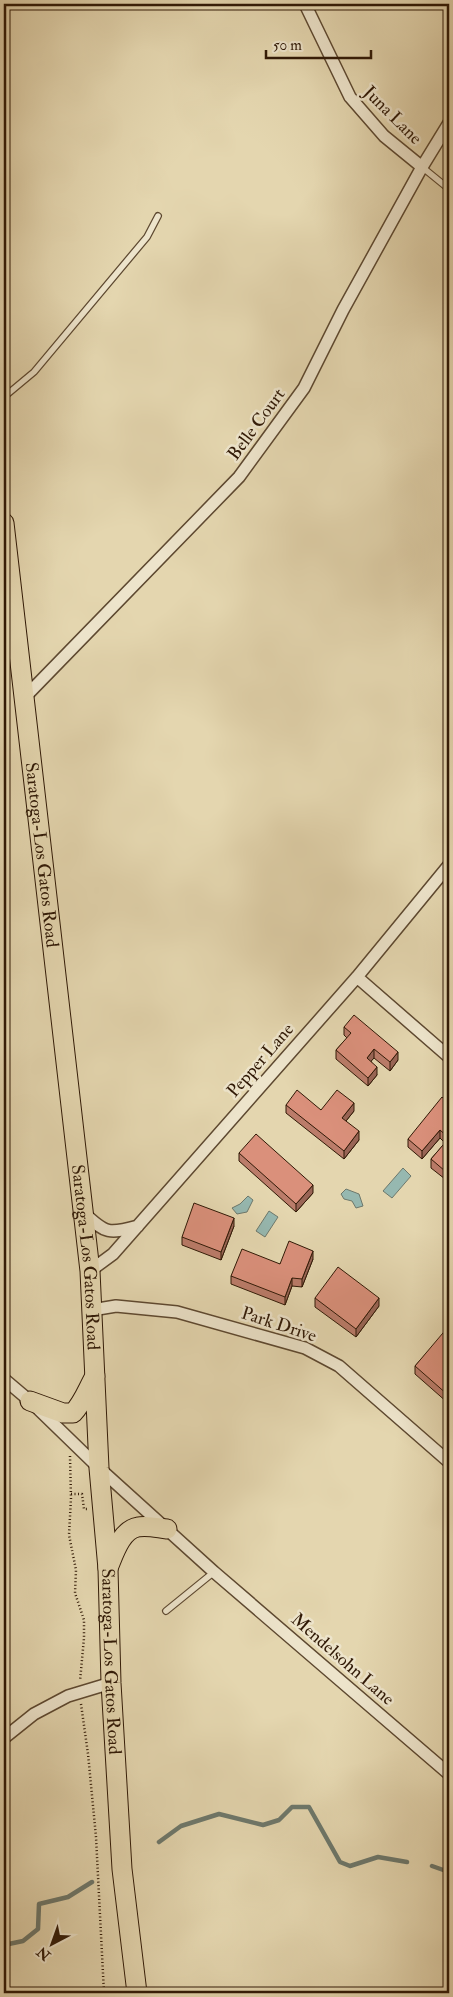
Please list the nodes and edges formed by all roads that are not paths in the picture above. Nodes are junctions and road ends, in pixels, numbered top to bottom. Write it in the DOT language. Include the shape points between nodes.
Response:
graph roads {
  1 [pos="305,4"];
  2 [pos="449,123"];
  3 [pos="422,167"];
  4 [pos="449,189"];
  5 [pos="158,216"];
  6 [pos="4,397"];
  7 [pos="4,523"];
  8 [pos="24,698"];
  9 [pos="449,865"];
  10 [pos="357,977"];
  11 [pos="449,1057"];
  12 [pos="83,1212"];
  13 [pos="138,1226"];
  14 [pos="90,1271"];
  15 [pos="92,1310"];
  16 [pos="95,1375"];
  17 [pos="4,1379"];
  18 [pos="30,1401"];
  19 [pos="449,1462"];
  20 [pos="99,1468"];
  21 [pos="167,1529"];
  22 [pos="108,1569"];
  23 [pos="214,1572"];
  24 [pos="166,1611"];
  25 [pos="110,1683"];
  26 [pos="4,1738"];
  27 [pos="449,1774"];
  28 [pos="137,1993"];
  1 -- 3 [label="street, Juna Lane" via="350,97 384,136"];
  2 -- 3 [label="street, Belle Court"];
  3 -- 4 [label="lane"];
  3 -- 8 [label="street, Belle Court" via="304,388 239,476"];
  5 -- 6 [label="lane" via="147,237 34,372"];
  7 -- 8 [label="main road, Saratoga-Los Gatos Road"];
  8 -- 12 [label="main road, Saratoga-Los Gatos Road"];
  9 -- 10 [label="street, Pepper Lane"];
  10 -- 11 [label="street"];
  10 -- 13 [label="street, Pepper Lane"];
  12 -- 13 [label="street" via="101,1229 117,1232"];
  12 -- 14 [label="main road, Saratoga-Los Gatos Road"];
  13 -- 14 [label="street, Pepper Lane" via="114,1254"];
  14 -- 15 [label="main road, Saratoga-Los Gatos Road"];
  15 -- 16 [label="main road, Saratoga-Los Gatos Road"];
  15 -- 19 [label="street, Park Drive" via="116,1306 177,1312 305,1348 339,1366"];
  16 -- 18 [label="main road" via="80,1406 73,1413 63,1413"];
  16 -- 20 [label="main road, Saratoga-Los Gatos Road"];
  17 -- 18 [label="street, Mendelsohn Lane"];
  18 -- 20 [label="street, Mendelsohn Lane"];
  20 -- 21 [label="street, Mendelsohn Lane"];
  20 -- 22 [label="main road, Saratoga-Los Gatos Road"];
  21 -- 22 [label="main road" via="138,1527 127,1534 119,1543"];
  21 -- 23 [label="street, Mendelsohn Lane"];
  22 -- 25 [label="main road, Saratoga-Los Gatos Road"];
  23 -- 24 [label="lane"];
  23 -- 27 [label="street, Mendelsohn Lane"];
  25 -- 26 [label="street" via="80,1692 34,1714"];
  25 -- 28 [label="main road, Saratoga-Los Gatos Road" via="122,1869"];
}
